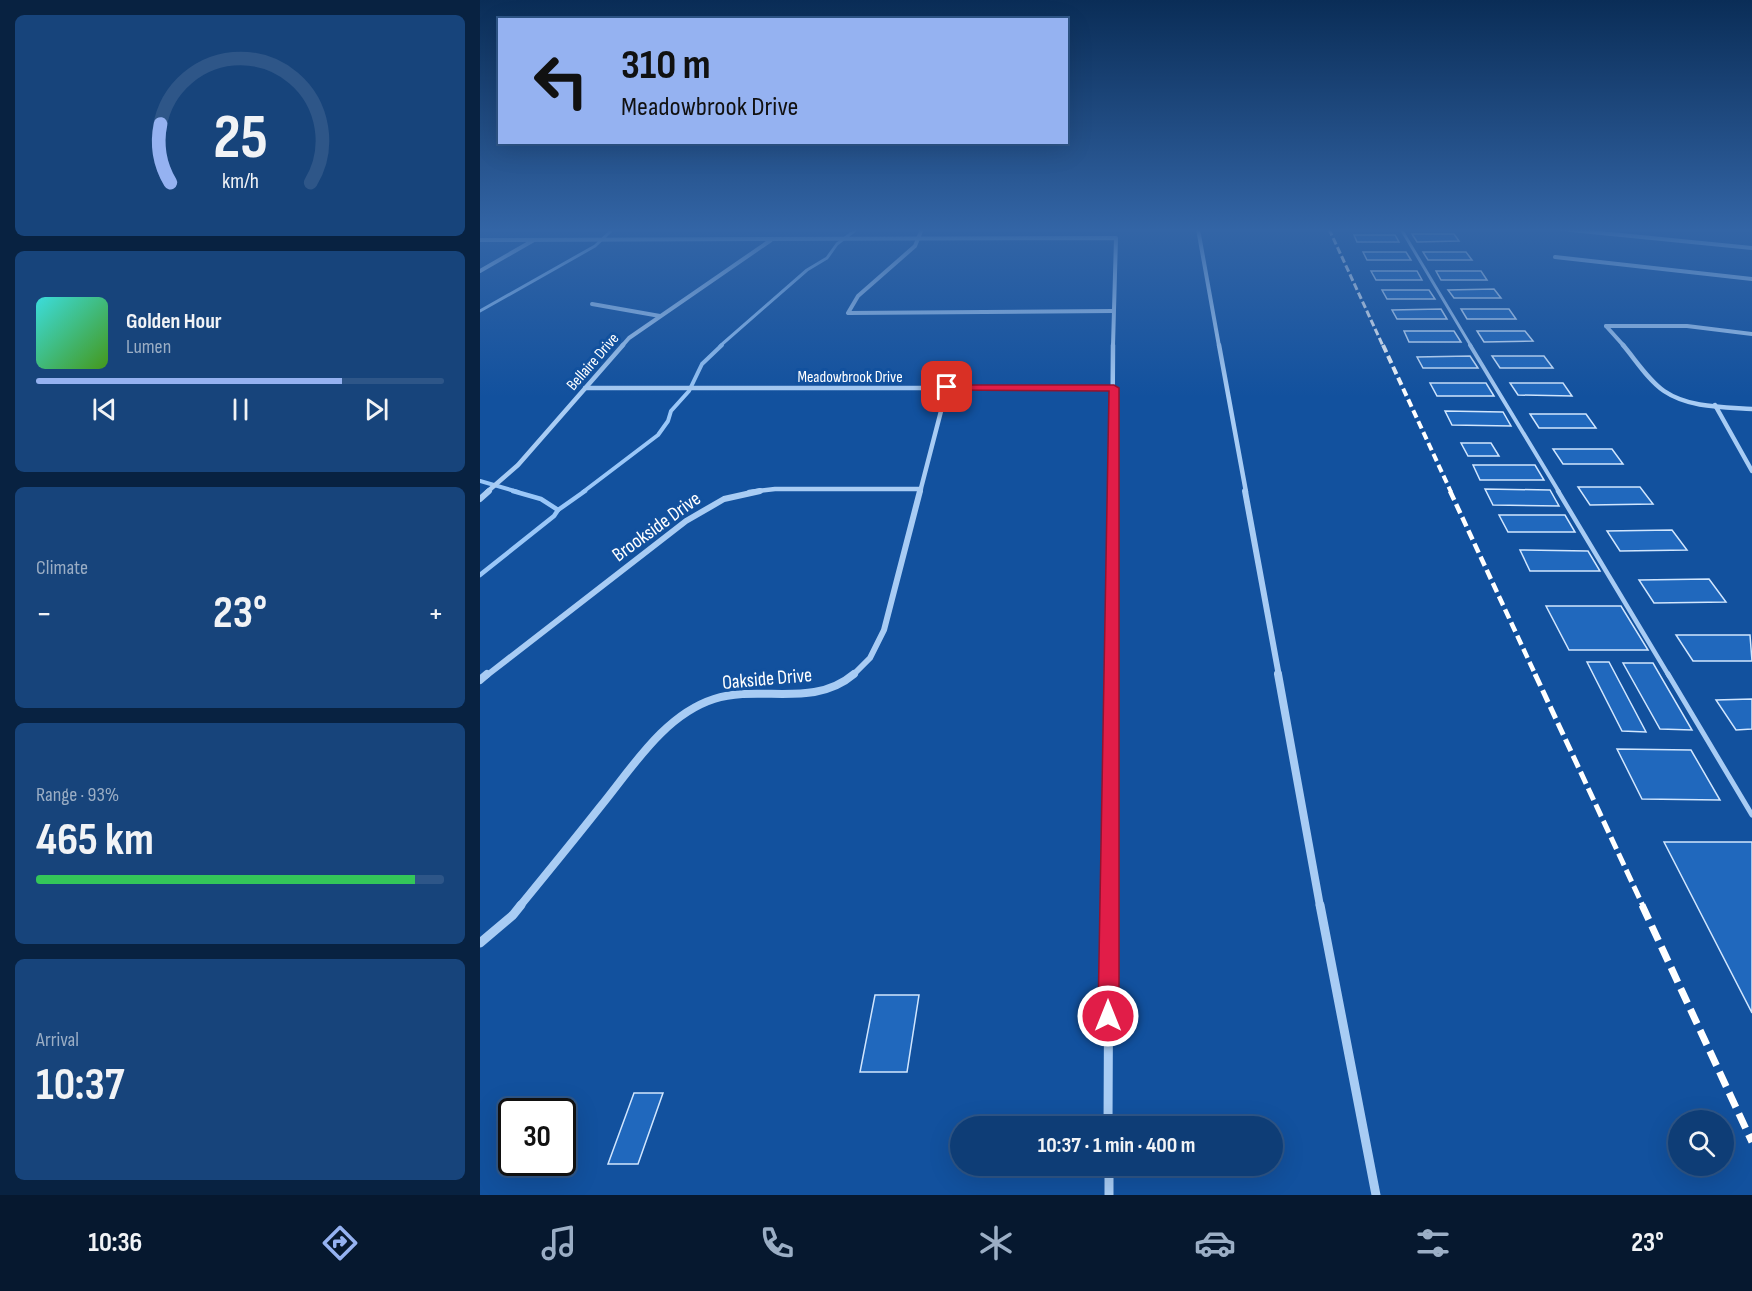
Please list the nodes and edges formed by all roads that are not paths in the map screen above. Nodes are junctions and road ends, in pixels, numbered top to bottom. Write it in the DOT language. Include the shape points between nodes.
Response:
graph roads {
  1 [pos="706,285"];
  2 [pos="871,285"];
  3 [pos="1114,285"];
  4 [pos="1208,285"];
  5 [pos="1434,285"];
  6 [pos="592,304"];
  7 [pos="1113,311"];
  8 [pos="660,316"];
  9 [pos="1752,334"];
  10 [pos="947,387"];
  11 [pos="585,388"];
  12 [pos="1114,388"];
  13 [pos="1715,405"];
  14 [pos="1752,410"];
  15 [pos="1752,471"];
  16 [pos="921,489"];
  17 [pos="480,499"];
  18 [pos="480,680"];
  19 [pos="1752,815"];
  20 [pos="480,943"];
  21 [pos="1108,1116"];
  22 [pos="1108,1176"];
  23 [pos="1108,1195"];
  24 [pos="1376,1195"];
  1 -- 8 [label="street, Bellaire Drive"];
  2 -- 7 [label="street" via="858,296 848,313"];
  3 -- 7 [label="street"];
  4 -- 24 [label="street"];
  5 -- 19 [label="lane"];
  6 -- 8 [label="street"];
  7 -- 12 [label="street"];
  8 -- 11 [label="street, Bellaire Drive" via="624,342"];
  9 -- 13 [label="street" via="1687,326 1606,326 1662,390 1687,401"];
  10 -- 11 [label="street, Meadowbrook Drive"];
  10 -- 12 [label="street, Meadowbrook Drive"];
  10 -- 16 [label="street, Oakside Drive"];
  11 -- 17 [label="street, Bellaire Drive" via="512,472"];
  12 -- 21 [label="street"];
  13 -- 14 [label="street"];
  13 -- 15 [label="street"];
  16 -- 18 [label="street, Brookside Drive" via="775,489 724,499 686,521"];
  16 -- 20 [label="street, Oakside Drive" via="878,649 865,666 824,690 795,695 725,696 677,717 513,915"];
  22 -- 23 [label="street"];
}
